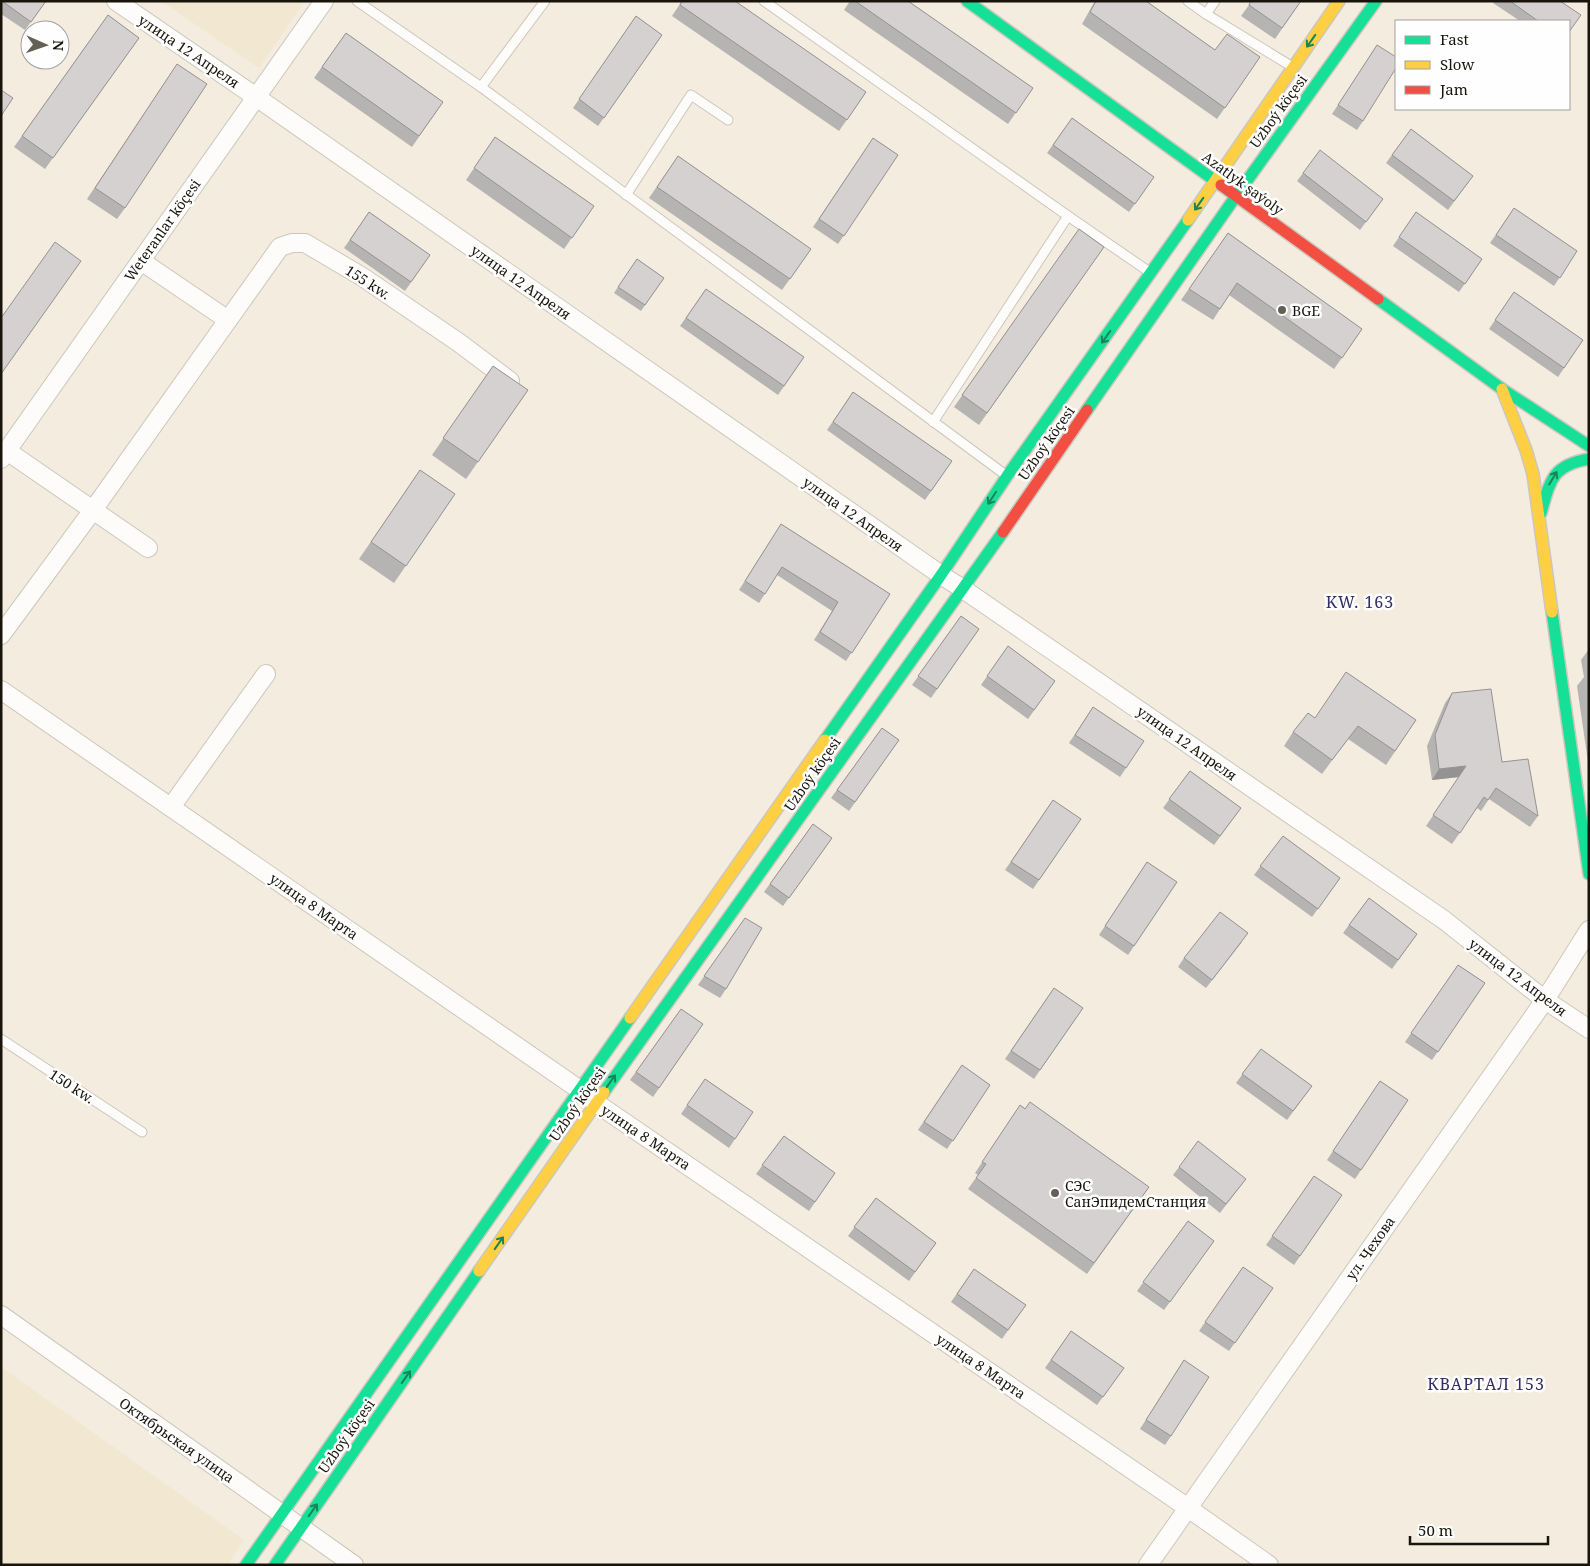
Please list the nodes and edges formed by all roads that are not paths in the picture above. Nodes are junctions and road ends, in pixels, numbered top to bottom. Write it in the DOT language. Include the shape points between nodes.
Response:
graph roads {
  1 [pos="116,1"];
  2 [pos="324,1"];
  3 [pos="357,1"];
  4 [pos="545,1"];
  5 [pos="764,1"];
  6 [pos="967,1"];
  7 [pos="1188,1"];
  8 [pos="1215,1"];
  9 [pos="1339,1"];
  10 [pos="1376,1"];
  11 [pos="1206,14"];
  12 [pos="1293,67"];
  13 [pos="481,87"];
  14 [pos="256,97"];
  15 [pos="728,120"];
  16 [pos="1215,182"];
  17 [pos="626,195"];
  18 [pos="1236,196"];
  19 [pos="1068,216"];
  20 [pos="141,261"];
  21 [pos="1151,273"];
  22 [pos="228,320"];
  23 [pos="1502,389"];
  24 [pos="523,390"];
  25 [pos="933,422"];
  26 [pos="1589,446"];
  27 [pos="4,455"];
  28 [pos="1589,458"];
  29 [pos="1007,476"];
  30 [pos="92,510"];
  31 [pos="1540,518"];
  32 [pos="148,548"];
  33 [pos="941,575"];
  34 [pos="962,588"];
  35 [pos="1,635"];
  36 [pos="266,674"];
  37 [pos="3,695"];
  38 [pos="171,807"];
  39 [pos="1589,874"];
  40 [pos="1589,930"];
  41 [pos="1545,1000"];
  42 [pos="1589,1029"];
  43 [pos="1,1039"];
  44 [pos="580,1090"];
  45 [pos="596,1103"];
  46 [pos="142,1132"];
  47 [pos="1,1315"];
  48 [pos="1188,1508"];
  49 [pos="282,1514"];
  50 [pos="301,1528"];
  51 [pos="246,1565"];
  52 [pos="276,1565"];
  53 [pos="354,1565"];
  54 [pos="1148,1565"];
  55 [pos="1269,1565"];
  1 -- 14 [label="street, улица 12 Апреля"];
  2 -- 14 [label="street, Weteranlar köçesi"];
  3 -- 13 [label="lane"];
  4 -- 13 [label="lane"];
  5 -- 19 [label="lane"];
  6 -- 16 [label="street, Azatlyk şaýoly"];
  7 -- 11 [label="lane"];
  8 -- 11 [label="lane"];
  9 -- 12 [label="street, Uzboý köçesi, one-way"];
  10 -- 18 [label="street, Uzboý köçesi"];
  11 -- 12 [label="lane"];
  12 -- 16 [label="street, Uzboý köçesi"];
  13 -- 17 [label="lane"];
  14 -- 20 [label="street, Weteranlar köçesi"];
  14 -- 33 [label="street, улица 12 Апреля"];
  15 -- 17 [label="lane" via="691,95"];
  16 -- 18 [label="street, Azatlyk şaýoly"];
  16 -- 21 [label="street, Uzboý köçesi, one-way"];
  17 -- 25 [label="lane"];
  18 -- 23 [label="street, Azatlyk şaýoly"];
  18 -- 34 [label="street, Uzboý köçesi"];
  19 -- 21 [label="lane"];
  19 -- 25 [label="lane"];
  20 -- 22 [label="street"];
  20 -- 27 [label="street, Weteranlar köçesi"];
  21 -- 29 [label="street, Uzboý köçesi, one-way"];
  22 -- 24 [label="street, 155 kw." via="280,247 305,243 361,276"];
  22 -- 30 [label="street, 155 kw."];
  23 -- 26 [label="street, Azatlyk şaýoly"];
  23 -- 31 [label="street" via="1526,450"];
  25 -- 29 [label="lane"];
  27 -- 30 [label="street"];
  31 -- 28 [label="street, one-way" via="1550,481 1558,470"];
  29 -- 33 [label="street, Uzboý köçesi, one-way"];
  30 -- 32 [label="street"];
  30 -- 35 [label="street, 155 kw."];
  31 -- 39 [label="street"];
  33 -- 34 [label="street, улица 12 Апреля"];
  33 -- 44 [label="street, Uzboý köçesi"];
  34 -- 41 [label="street, улица 12 Апреля" via="1444,920"];
  45 -- 34 [label="street, Uzboý köçesi, one-way"];
  36 -- 38 [label="street"];
  37 -- 38 [label="street, улица 8 Марта"];
  38 -- 44 [label="street, улица 8 Марта"];
  40 -- 41 [label="street, ул. Чехова"];
  41 -- 42 [label="street, улица 12 Апреля"];
  41 -- 48 [label="street, ул. Чехова"];
  43 -- 46 [label="lane, 150 kw."];
  44 -- 45 [label="street, улица 8 Марта"];
  44 -- 49 [label="street, Uzboý köçesi"];
  45 -- 48 [label="street, улица 8 Марта"];
  50 -- 45 [label="street, Uzboý köçesi, one-way"];
  47 -- 49 [label="street, Октябрьская улица"];
  48 -- 54 [label="street, ул. Чехова"];
  48 -- 55 [label="street, улица 8 Марта"];
  49 -- 50 [label="street, Октябрьская улица"];
  49 -- 51 [label="street, Uzboý köçesi"];
  50 -- 52 [label="street, Uzboý köçesi"];
  50 -- 53 [label="street, Октябрьская улица"];
}
